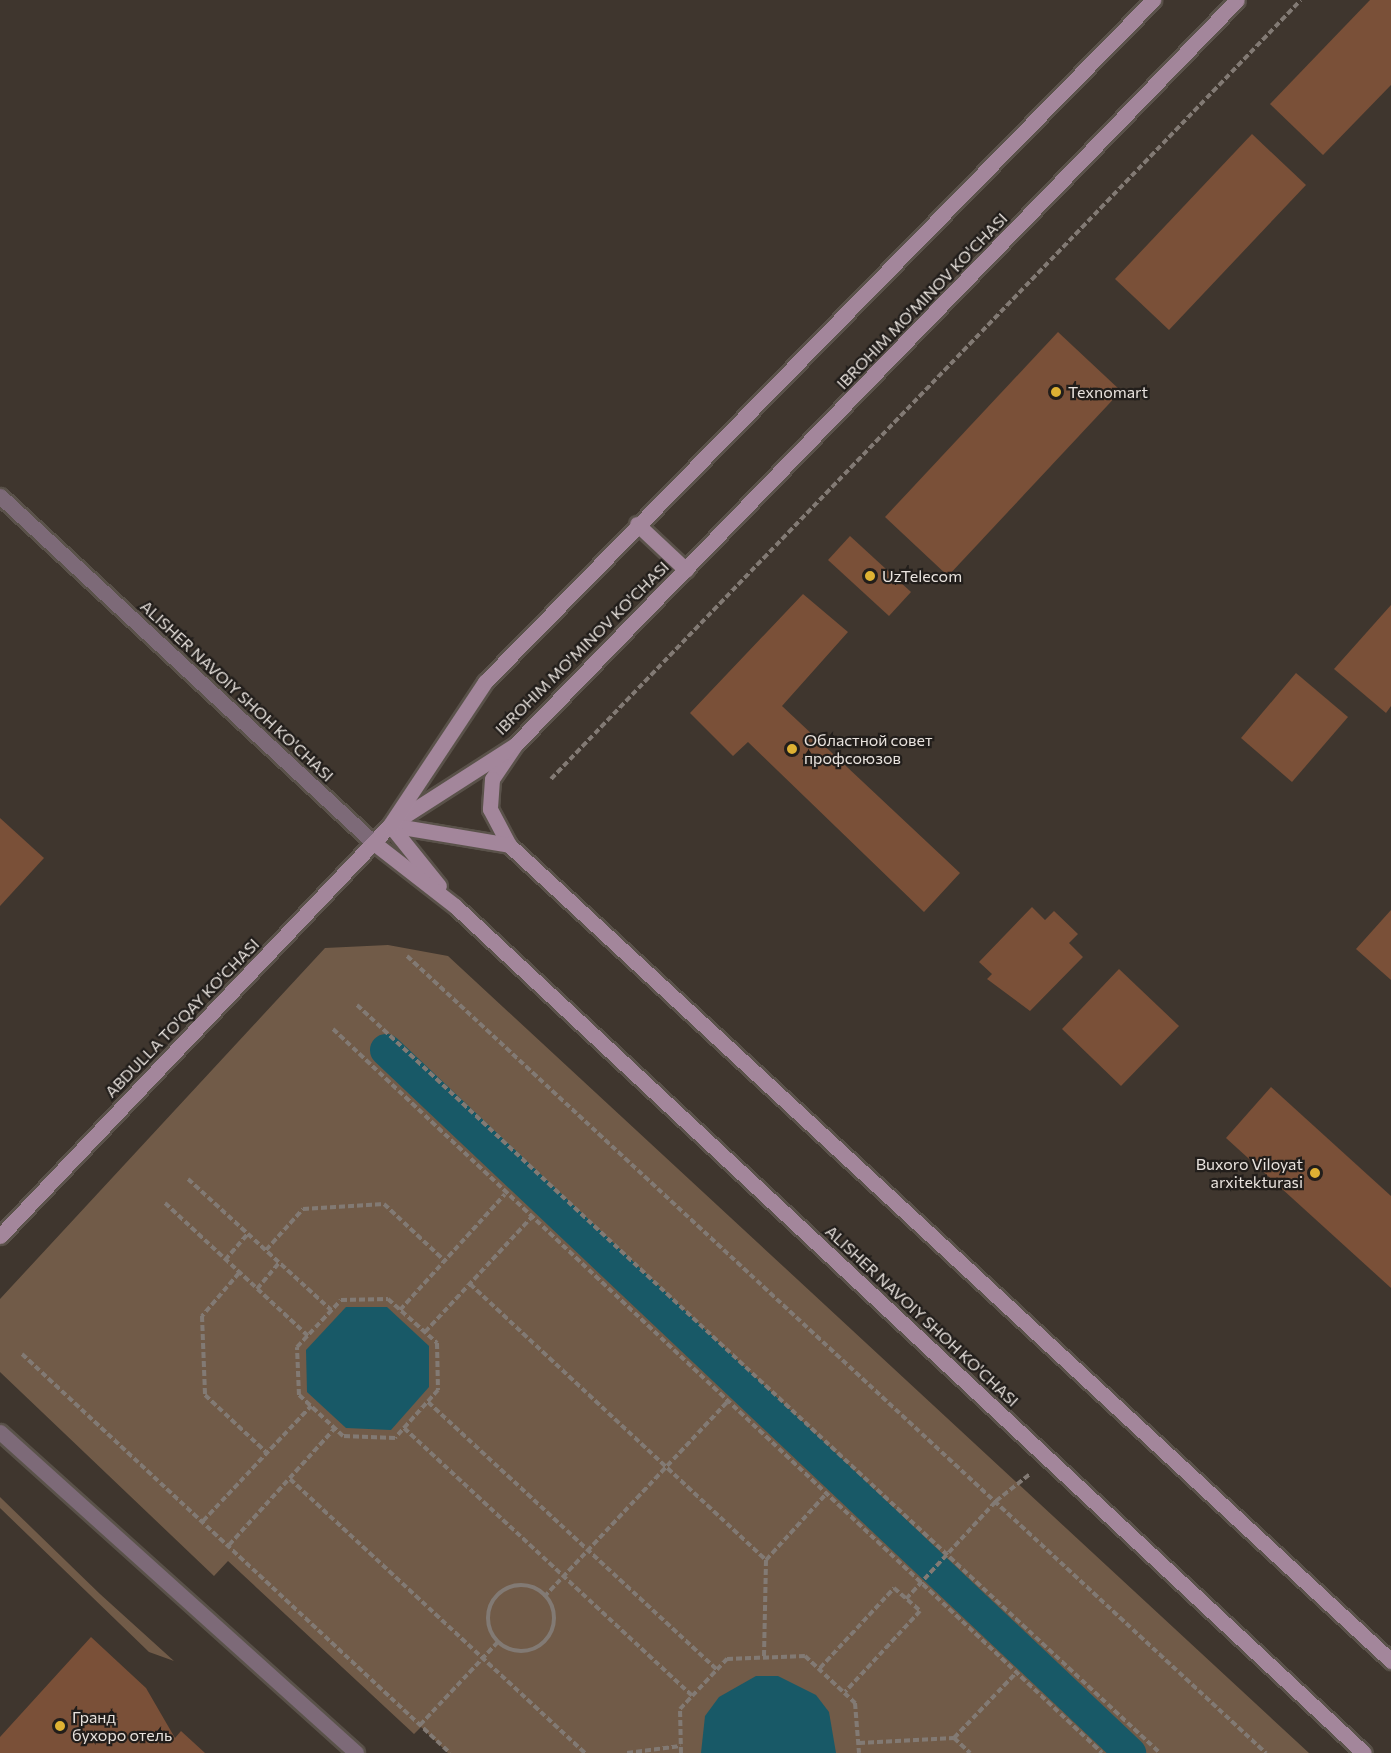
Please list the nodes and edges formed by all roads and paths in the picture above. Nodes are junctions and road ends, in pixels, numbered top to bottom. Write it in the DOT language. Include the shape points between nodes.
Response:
graph roads {
  1 [pos="1153,0"];
  2 [pos="1237,0"];
  3 [pos="1301,0"];
  4 [pos="0,496"];
  5 [pos="637,524"];
  6 [pos="686,570"];
  7 [pos="515,745"];
  8 [pos="551,779"];
  9 [pos="390,825"];
  10 [pos="374,843"];
  11 [pos="509,845"];
  12 [pos="455,906"];
  13 [pos="407,956"];
  14 [pos="357,1005"];
  15 [pos="333,1029"];
  16 [pos="188,1179"];
  17 [pos="505,1194"];
  18 [pos="165,1203"];
  19 [pos="531,1218"];
  20 [pos="248,1234"];
  21 [pos="0,1236"];
  22 [pos="266,1250"];
  23 [pos="225,1260"];
  24 [pos="445,1261"];
  25 [pos="280,1263"];
  26 [pos="239,1273"];
  27 [pos="470,1284"];
  28 [pos="257,1289"];
  29 [pos="332,1310"];
  30 [pos="400,1310"];
  31 [pos="425,1332"];
  32 [pos="308,1336"];
  33 [pos="22,1353"];
  34 [pos="428,1402"];
  35 [pos="728,1402"];
  36 [pos="311,1406"];
  37 [pos="335,1428"];
  38 [pos="404,1428"];
  39 [pos="0,1432"];
  40 [pos="267,1452"];
  41 [pos="1048,1458"];
  42 [pos="664,1468"];
  43 [pos="290,1479"];
  44 [pos="826,1494"];
  45 [pos="996,1501"];
  46 [pos="203,1521"];
  47 [pos="229,1545"];
  48 [pos="588,1550"];
  49 [pos="947,1554"];
  50 [pos="765,1560"];
  51 [pos="564,1575"];
  52 [pos="921,1583"];
  53 [pos="544,1597"];
  54 [pos="906,1599"];
  55 [pos="499,1641"];
  56 [pos="764,1656"];
  57 [pos="484,1657"];
  58 [pos="1391,1661"];
  59 [pos="820,1668"];
  60 [pos="717,1670"];
  61 [pos="1016,1673"];
  62 [pos="845,1692"];
  63 [pos="692,1696"];
  64 [pos="420,1725"];
  65 [pos="954,1738"];
  66 [pos="859,1743"];
  67 [pos="681,1746"];
  68 [pos="356,1753"];
  69 [pos="450,1753"];
  70 [pos="585,1753"];
  71 [pos="627,1753"];
  72 [pos="681,1753"];
  73 [pos="859,1753"];
  74 [pos="970,1753"];
  75 [pos="1102,1753"];
  76 [pos="1160,1753"];
  77 [pos="1266,1753"];
  78 [pos="1364,1753"];
  1 -- 5 [label="main road"];
  2 -- 6 [label="main road, IBROHIM MO'MINOV KO'CHASI"];
  3 -- 8 [label="path"];
  4 -- 10 [label="lane, ALISHER NAVOIY SHOH KO'CHASI"];
  5 -- 6 [label="main road"];
  5 -- 9 [label="main road" via="469,700"];
  6 -- 7 [label="main road, IBROHIM MO'MINOV KO'CHASI"];
  7 -- 9 [label="main road, IBROHIM MO'MINOV KO'CHASI"];
  7 -- 11 [label="main road" via="492,779 490,809"];
  9 -- 10 [label="main road, ABDULLA TO'QAY KO'CHASI"];
  9 -- 11 [label="main road"];
  9 -- 12 [label="main road, ALISHER NAVOIY SHOH KO'CHASI"];
  10 -- 12 [label="main road, ALISHER NAVOIY SHOH KO'CHASI"];
  10 -- 21 [label="main road, ABDULLA TO'QAY KO'CHASI"];
  11 -- 58 [label="main road"];
  12 -- 41 [label="main road, ALISHER NAVOIY SHOH KO'CHASI"];
  13 -- 45 [label="path"];
  14 -- 49 [label="path"];
  15 -- 17 [label="path"];
  16 -- 20 [label="path"];
  17 -- 19 [label="path"];
  17 -- 24 [label="path"];
  18 -- 23 [label="path"];
  19 -- 27 [label="path"];
  19 -- 35 [label="path"];
  20 -- 22 [label="path"];
  20 -- 23 [label="path"];
  22 -- 24 [label="path" via="303,1209 384,1204"];
  22 -- 25 [label="path"];
  23 -- 26 [label="path"];
  24 -- 30 [label="path"];
  25 -- 28 [label="path"];
  25 -- 29 [label="path"];
  26 -- 28 [label="path"];
  26 -- 40 [label="path" via="202,1317 205,1395"];
  27 -- 31 [label="path"];
  27 -- 42 [label="path"];
  28 -- 32 [label="path"];
  29 -- 30 [label="path" via="341,1300 388,1299"];
  29 -- 32 [label="path"];
  30 -- 31 [label="path"];
  31 -- 34 [label="path" via="437,1343 438,1390"];
  32 -- 36 [label="path" via="297,1347 299,1395"];
  33 -- 46 [label="path"];
  34 -- 38 [label="path"];
  34 -- 48 [label="path"];
  35 -- 42 [label="path"];
  35 -- 44 [label="path"];
  36 -- 37 [label="path"];
  36 -- 40 [label="path"];
  37 -- 38 [label="path" via="343,1436 395,1438"];
  37 -- 43 [label="path"];
  38 -- 51 [label="path"];
  39 -- 68 [label="lane"];
  40 -- 46 [label="path"];
  41 -- 45 [label="path"];
  41 -- 78 [label="main road, ALISHER NAVOIY SHOH KO'CHASI"];
  42 -- 48 [label="path"];
  42 -- 50 [label="path"];
  43 -- 47 [label="path"];
  43 -- 57 [label="path"];
  44 -- 50 [label="path"];
  44 -- 52 [label="path"];
  45 -- 49 [label="path"];
  45 -- 77 [label="path"];
  46 -- 47 [label="path"];
  47 -- 64 [label="path"];
  48 -- 51 [label="path"];
  48 -- 60 [label="path"];
  49 -- 52 [label="path"];
  49 -- 76 [label="path"];
  50 -- 56 [label="path"];
  51 -- 53 [label="path"];
  51 -- 63 [label="path"];
  52 -- 54 [label="path"];
  52 -- 75 [label="path"];
  53 -- 55 [label="path" via="553,1606 554,1629 537,1649 510,1651"];
  53 -- 55 [label="path" via="531,1585 505,1588 488,1607 490,1633"];
  54 -- 59 [label="path" via="894,1588"];
  54 -- 62 [label="path" via="920,1611"];
  55 -- 57 [label="path"];
  56 -- 59 [label="path" via="805,1656"];
  56 -- 60 [label="path" via="727,1659"];
  57 -- 64 [label="path"];
  57 -- 70 [label="path"];
  59 -- 62 [label="path"];
  60 -- 63 [label="path"];
  61 -- 65 [label="path"];
  62 -- 66 [label="path" via="855,1703"];
  63 -- 67 [label="path" via="680,1710"];
  64 -- 69 [label="path"];
  65 -- 66 [label="path"];
  65 -- 74 [label="path"];
  66 -- 73 [label="path"];
  67 -- 71 [label="path"];
  67 -- 72 [label="path"];
}
